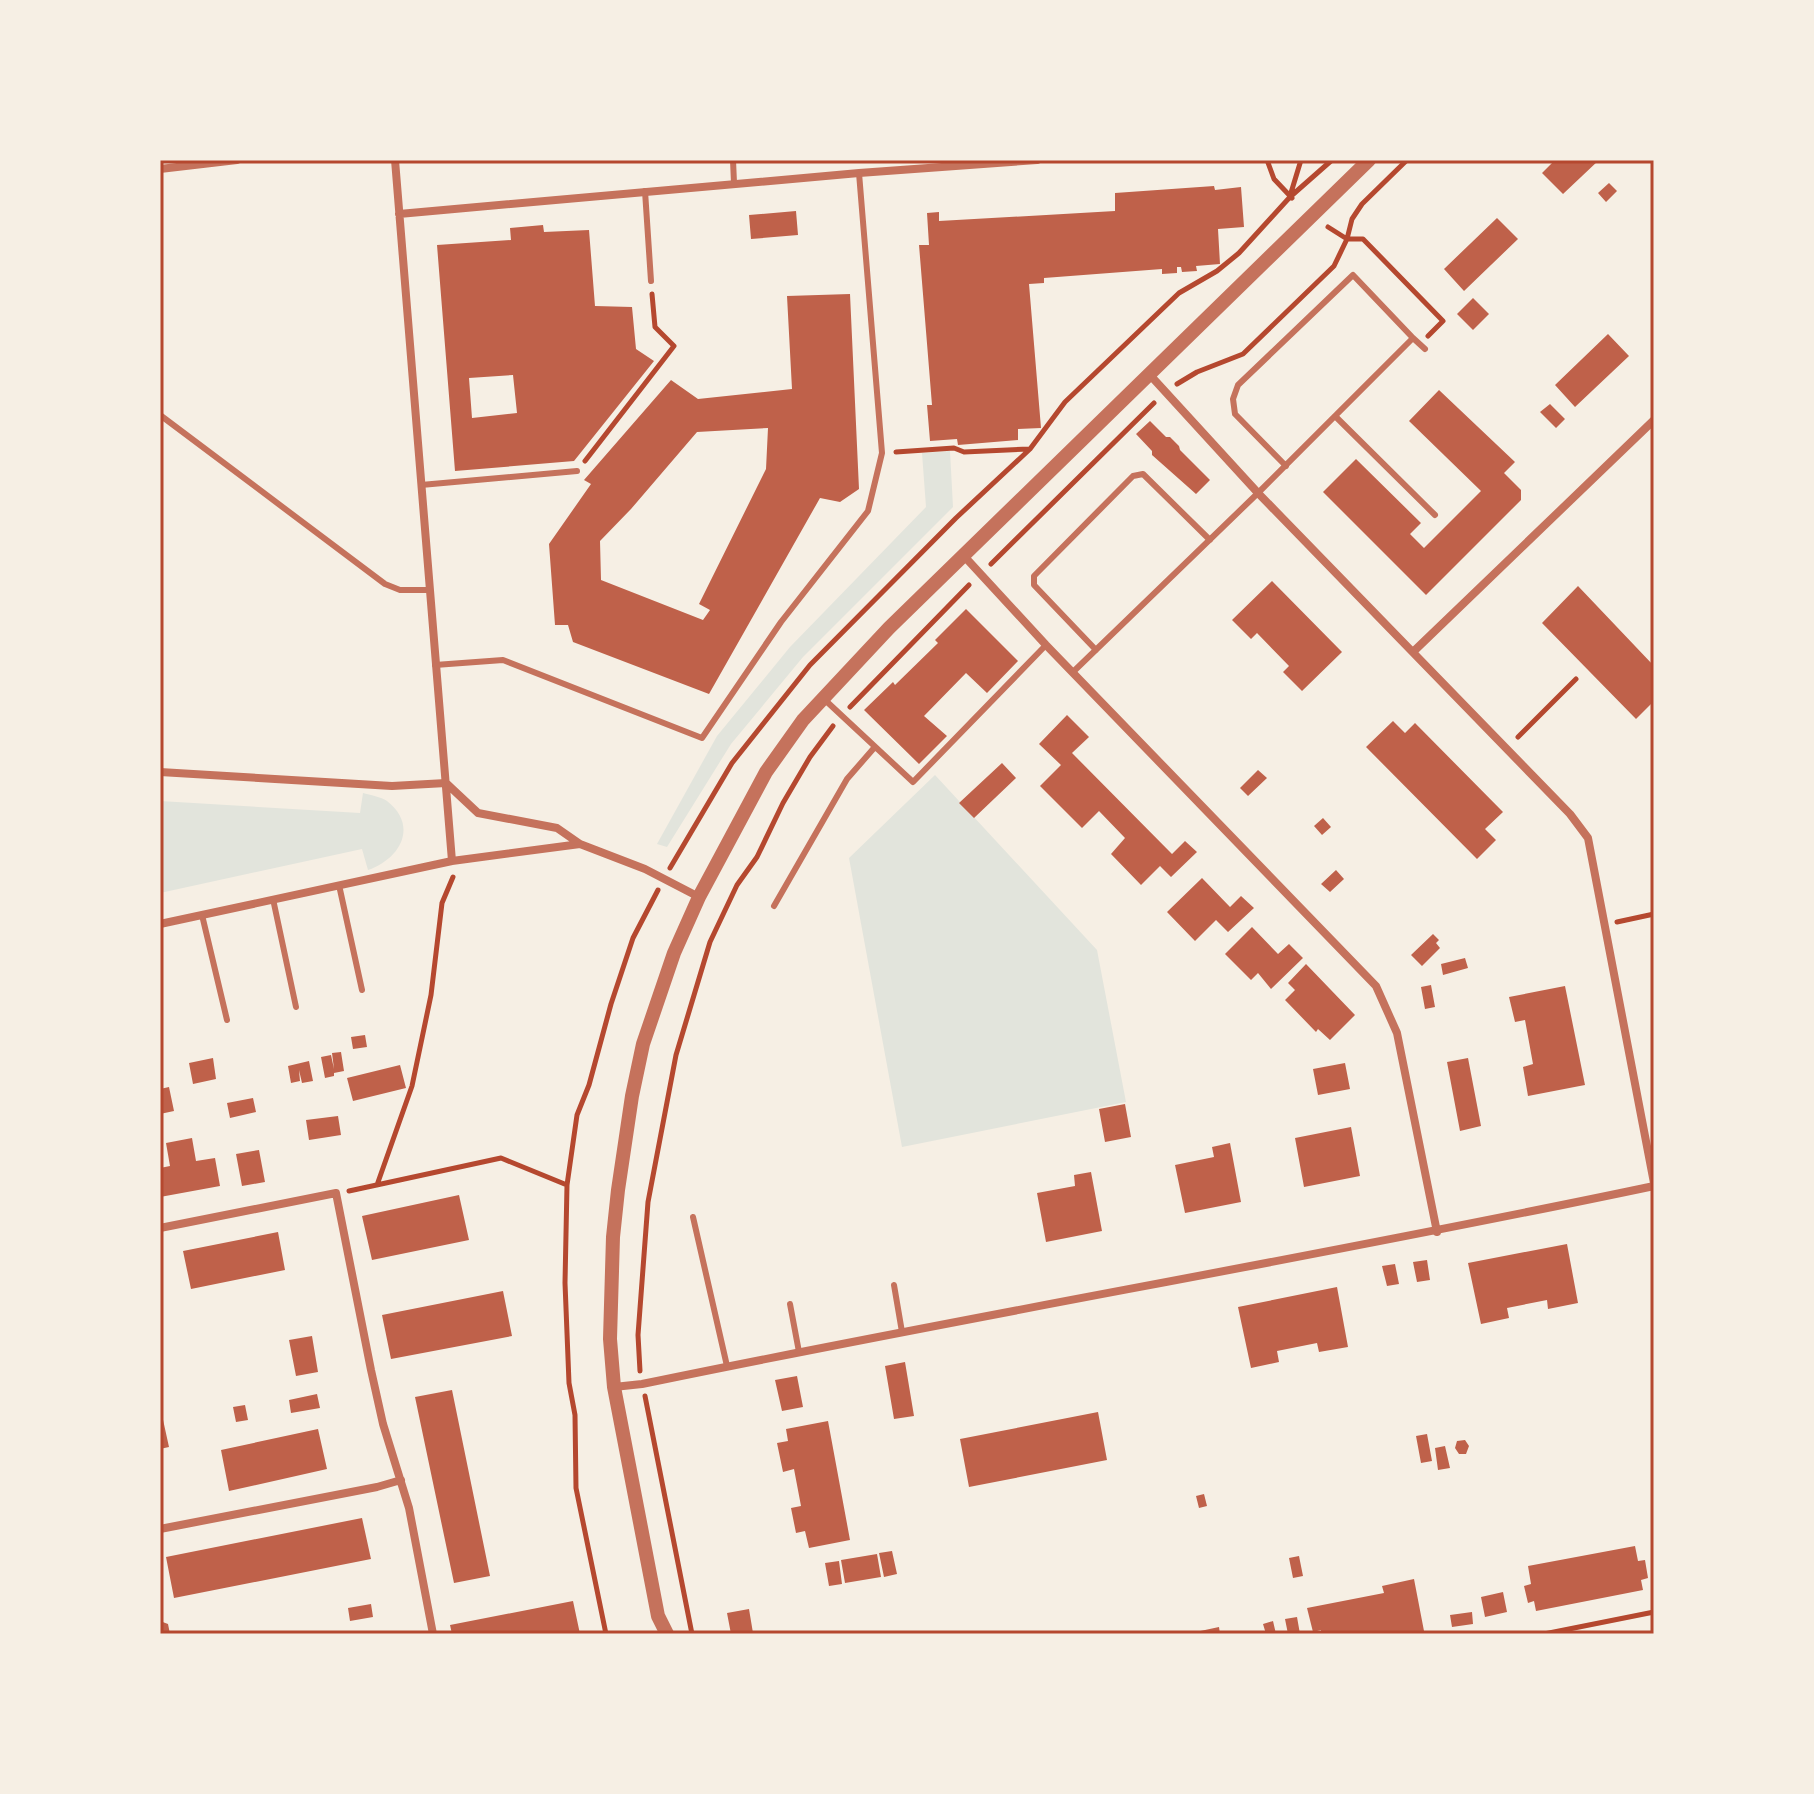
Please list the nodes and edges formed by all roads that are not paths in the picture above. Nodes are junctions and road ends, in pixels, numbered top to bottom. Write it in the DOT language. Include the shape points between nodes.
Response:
graph roads {
  1 [pos="237,160"];
  2 [pos="395,160"];
  3 [pos="733,160"];
  4 [pos="1037,160"];
  5 [pos="1369,160"];
  6 [pos="160,169"];
  7 [pos="859,173"];
  8 [pos="734,183"];
  9 [pos="645,191"];
  10 [pos="399,214"];
  11 [pos="651,281"];
  12 [pos="1413,338"];
  13 [pos="1425,349"];
  14 [pos="1150,375"];
  15 [pos="160,415"];
  16 [pos="1335,416"];
  17 [pos="1654,420"];
  18 [pos="1286,466"];
  19 [pos="577,471"];
  20 [pos="420,485"];
  21 [pos="1258,493"];
  22 [pos="1435,515"];
  23 [pos="1210,540"];
  24 [pos="964,556"];
  25 [pos="428,590"];
  26 [pos="1046,645"];
  27 [pos="1096,650"];
  28 [pos="1413,652"];
  29 [pos="435,665"];
  30 [pos="1073,672"];
  31 [pos="822,698"];
  32 [pos="874,748"];
  33 [pos="160,772"];
  34 [pos="446,783"];
  35 [pos="580,844"];
  36 [pos="456,860"];
  37 [pos="339,885"];
  38 [pos="699,897"];
  39 [pos="273,899"];
  40 [pos="774,906"];
  41 [pos="202,915"];
  42 [pos="160,924"];
  43 [pos="362,990"];
  44 [pos="296,1007"];
  45 [pos="227,1020"];
  46 [pos="1654,1184"];
  47 [pos="693,1217"];
  48 [pos="160,1228"];
  49 [pos="1437,1232"];
  50 [pos="894,1285"];
  51 [pos="790,1304"];
  52 [pos="902,1332"];
  53 [pos="799,1352"];
  54 [pos="727,1366"];
  55 [pos="614,1387"];
  56 [pos="401,1480"];
  57 [pos="160,1529"];
  58 [pos="658,1616"];
  59 [pos="433,1634"];
  60 [pos="653,1634"];
  61 [pos="667,1634"];
  1 -- 6 [label="street"];
  2 -- 10 [label="street"];
  3 -- 8 [label="lane"];
  4 -- 7 [label="street"];
  5 -- 14 [label="street"];
  7 -- 8 [label="street"];
  7 -- 29 [label="lane" via="882,453 868,511 781,622 702,738 503,660"];
  8 -- 9 [label="street"];
  9 -- 10 [label="street"];
  9 -- 11 [label="lane"];
  10 -- 20 [label="street"];
  12 -- 13 [label="lane"];
  12 -- 16 [label="lane"];
  12 -- 18 [label="lane" via="1353,275 1238,385 1235,414"];
  14 -- 21 [label="street"];
  14 -- 24 [label="street"];
  15 -- 25 [label="lane" via="385,584"];
  16 -- 18 [label="lane"];
  16 -- 22 [label="lane"];
  17 -- 28 [label="street"];
  18 -- 21 [label="lane"];
  19 -- 20 [label="lane"];
  20 -- 25 [label="street"];
  21 -- 23 [label="lane"];
  21 -- 28 [label="street"];
  23 -- 27 [label="lane"];
  23 -- 27 [label="lane" via="1143,474 1133,476 1034,576 1034,585"];
  24 -- 26 [label="street"];
  24 -- 31 [label="street"];
  25 -- 29 [label="street"];
  26 -- 30 [label="street"];
  26 -- 32 [label="lane" via="913,782"];
  27 -- 30 [label="lane"];
  28 -- 46 [label="street" via="1588,838"];
  29 -- 34 [label="street"];
  30 -- 49 [label="street" via="1376,986 1397,1033"];
  31 -- 32 [label="lane"];
  31 -- 38 [label="street" via="766,772"];
  32 -- 40 [label="lane" via="847,779"];
  33 -- 34 [label="street" via="392,786"];
  34 -- 35 [label="street" via="478,813 557,828"];
  34 -- 36 [label="street"];
  35 -- 36 [label="street"];
  35 -- 38 [label="street"];
  36 -- 37 [label="street"];
  37 -- 39 [label="street"];
  37 -- 43 [label="lane"];
  38 -- 55 [label="street" via="657,1000 630,1108 613,1237"];
  39 -- 41 [label="street"];
  39 -- 44 [label="lane"];
  41 -- 42 [label="street"];
  41 -- 45 [label="lane"];
  46 -- 49 [label="street"];
  47 -- 54 [label="lane"];
  48 -- 56 [label="street" via="336,1193 374,1383"];
  49 -- 52 [label="street"];
  50 -- 52 [label="lane"];
  51 -- 53 [label="lane"];
  52 -- 53 [label="street"];
  53 -- 54 [label="street"];
  54 -- 55 [label="street"];
  55 -- 58 [label="street"];
  56 -- 57 [label="street"];
  56 -- 59 [label="street"];
  58 -- 60 [label="street"];
  58 -- 61 [label="street"];
}
